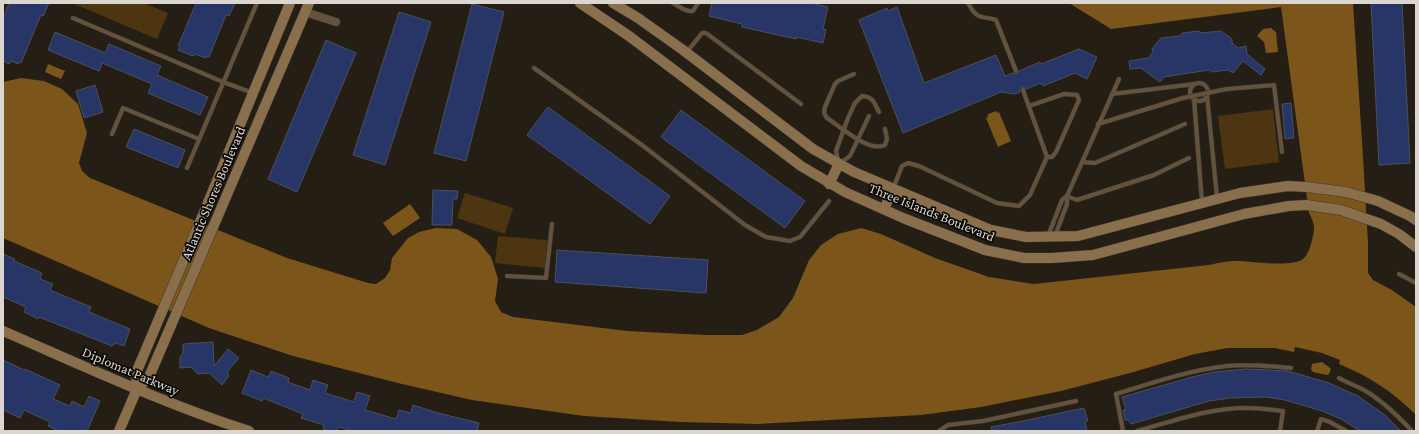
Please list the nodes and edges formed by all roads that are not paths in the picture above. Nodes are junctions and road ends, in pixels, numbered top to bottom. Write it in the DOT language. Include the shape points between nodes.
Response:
graph roads {
  1 [pos="257,3"];
  2 [pos="290,3"];
  3 [pos="613,3"];
  4 [pos="673,3"];
  5 [pos="698,3"];
  6 [pos="968,3"];
  7 [pos="583,4"];
  8 [pos="307,8"];
  9 [pos="73,18"];
  10 [pos="336,22"];
  11 [pos="687,52"];
  12 [pos="534,68"];
  13 [pos="1016,71"];
  14 [pos="854,74"];
  15 [pos="1119,79"];
  16 [pos="223,82"];
  17 [pos="1195,84"];
  18 [pos="1023,90"];
  19 [pos="253,93"];
  20 [pos="1112,94"];
  21 [pos="1207,95"];
  22 [pos="1194,99"];
  23 [pos="801,104"];
  24 [pos="1029,106"];
  25 [pos="879,112"];
  26 [pos="869,116"];
  27 [pos="1098,124"];
  28 [pos="1185,124"];
  29 [pos="885,129"];
  30 [pos="844,130"];
  31 [pos="112,134"];
  32 [pos="199,139"];
  33 [pos="858,139"];
  34 [pos="1282,152"];
  35 [pos="1047,157"];
  36 [pos="1189,158"];
  37 [pos="1082,162"];
  38 [pos="839,164"];
  39 [pos="187,168"];
  40 [pos="829,184"];
  41 [pos="893,189"];
  42 [pos="1067,196"];
  43 [pos="1217,198"];
  44 [pos="829,201"];
  45 [pos="1202,202"];
  46 [pos="884,210"];
  47 [pos="1416,220"];
  48 [pos="552,224"];
  49 [pos="1051,236"];
  50 [pos="1416,247"];
  51 [pos="1399,274"];
  52 [pos="506,276"];
  53 [pos="1416,284"];
  54 [pos="3,331"];
  55 [pos="1291,368"];
  56 [pos="1339,378"];
  57 [pos="136,389"];
  58 [pos="1076,401"];
  59 [pos="119,431"];
  60 [pos="250,431"];
  61 [pos="939,431"];
  62 [pos="1123,431"];
  63 [pos="1137,431"];
  64 [pos="1280,431"];
  65 [pos="1317,431"];
  66 [pos="1346,431"];
  67 [pos="1412,431"];
  1 -- 16 [label="lane"];
  2 -- 19 [label="street, Atlantic Shores Boulevard"];
  3 -- 11 [label="street, Three Islands Boulevard"];
  4 -- 5 [label="lane" via="688,12 693,11"];
  6 -- 13 [label="lane" via="980,18 996,20"];
  7 -- 40 [label="street, Three Islands Boulevard" via="635,40 801,166"];
  8 -- 10 [label="street"];
  8 -- 57 [label="street, Atlantic Shores Boulevard" via="171,328 149,377"];
  9 -- 16 [label="lane"];
  11 -- 23 [label="lane" via="702,33 706,33"];
  11 -- 38 [label="street, Three Islands Boulevard" via="813,148"];
  12 -- 44 [label="lane" via="642,145 745,225 766,237 790,241 800,237"];
  14 -- 30 [label="lane" via="838,81 824,107 827,118"];
  15 -- 20 [label="lane"];
  16 -- 19 [label="lane"];
  16 -- 32 [label="lane"];
  17 -- 20 [label="lane"];
  17 -- 21 [label="lane" via="1201,83 1206,86"];
  17 -- 22 [label="lane" via="1190,90 1190,95"];
  18 -- 24 [label="lane"];
  19 -- 57 [label="street, Atlantic Shores Boulevard" via="136,372"];
  20 -- 27 [label="lane"];
  21 -- 22 [label="lane" via="1201,100"];
  21 -- 43 [label="lane"];
  22 -- 45 [label="lane"];
  24 -- 35 [label="lane"];
  24 -- 35 [label="lane" via="1064,94 1077,96 1079,100 1056,152 1052,157"];
  25 -- 30 [label="lane" via="869,97 862,96 855,103"];
  26 -- 33 [label="lane"];
  27 -- 34 [label="lane, bridge" via="1183,98 1227,89 1274,85"];
  27 -- 37 [label="lane"];
  28 -- 37 [label="lane" via="1095,163"];
  29 -- 33 [label="lane" via="887,139 885,145 880,147 873,147"];
  30 -- 33 [label="lane"];
  30 -- 38 [label="lane" via="836,151"];
  31 -- 32 [label="lane" via="123,108"];
  32 -- 39 [label="lane"];
  33 -- 38 [label="lane" via="850,156"];
  35 -- 41 [label="lane" via="1030,195 1019,206 998,203 908,163 902,166"];
  36 -- 42 [label="lane" via="1154,175 1077,200"];
  37 -- 42 [label="lane"];
  38 -- 40 [label="street"];
  38 -- 41 [label="street, Three Islands Boulevard"];
  40 -- 46 [label="street, Three Islands Boulevard"];
  41 -- 46 [label="street"];
  41 -- 49 [label="street, Three Islands Boulevard" via="991,230 1026,237"];
  42 -- 49 [label="lane" via="1067,204"];
  43 -- 45 [label="street, Three Islands Boulevard"];
  43 -- 47 [label="street, Three Islands Boulevard" via="1288,186 1308,187 1346,192 1378,201"];
  45 -- 49 [label="street, Three Islands Boulevard" via="1078,236"];
  46 -- 50 [label="street, Three Islands Boulevard" via="985,250 1024,258 1093,255 1244,214 1307,205 1341,210 1381,224"];
  48 -- 52 [label="lane" via="546,278"];
  51 -- 53 [label="lane"];
  54 -- 57 [label="street, Diplomat Parkway"];
  55 -- 62 [label="lane" via="1252,365 1220,367 1176,376 1116,394"];
  56 -- 67 [label="lane" via="1363,389 1384,404"];
  57 -- 59 [label="street, Atlantic Shores Boulevard"];
  57 -- 60 [label="street, Diplomat Parkway" via="205,417"];
  58 -- 61 [label="lane" via="983,421 948,425"];
  63 -- 64 [label="lane" via="1198,414 1250,408 1283,411"];
  65 -- 66 [label="lane" via="1321,419"];
}
